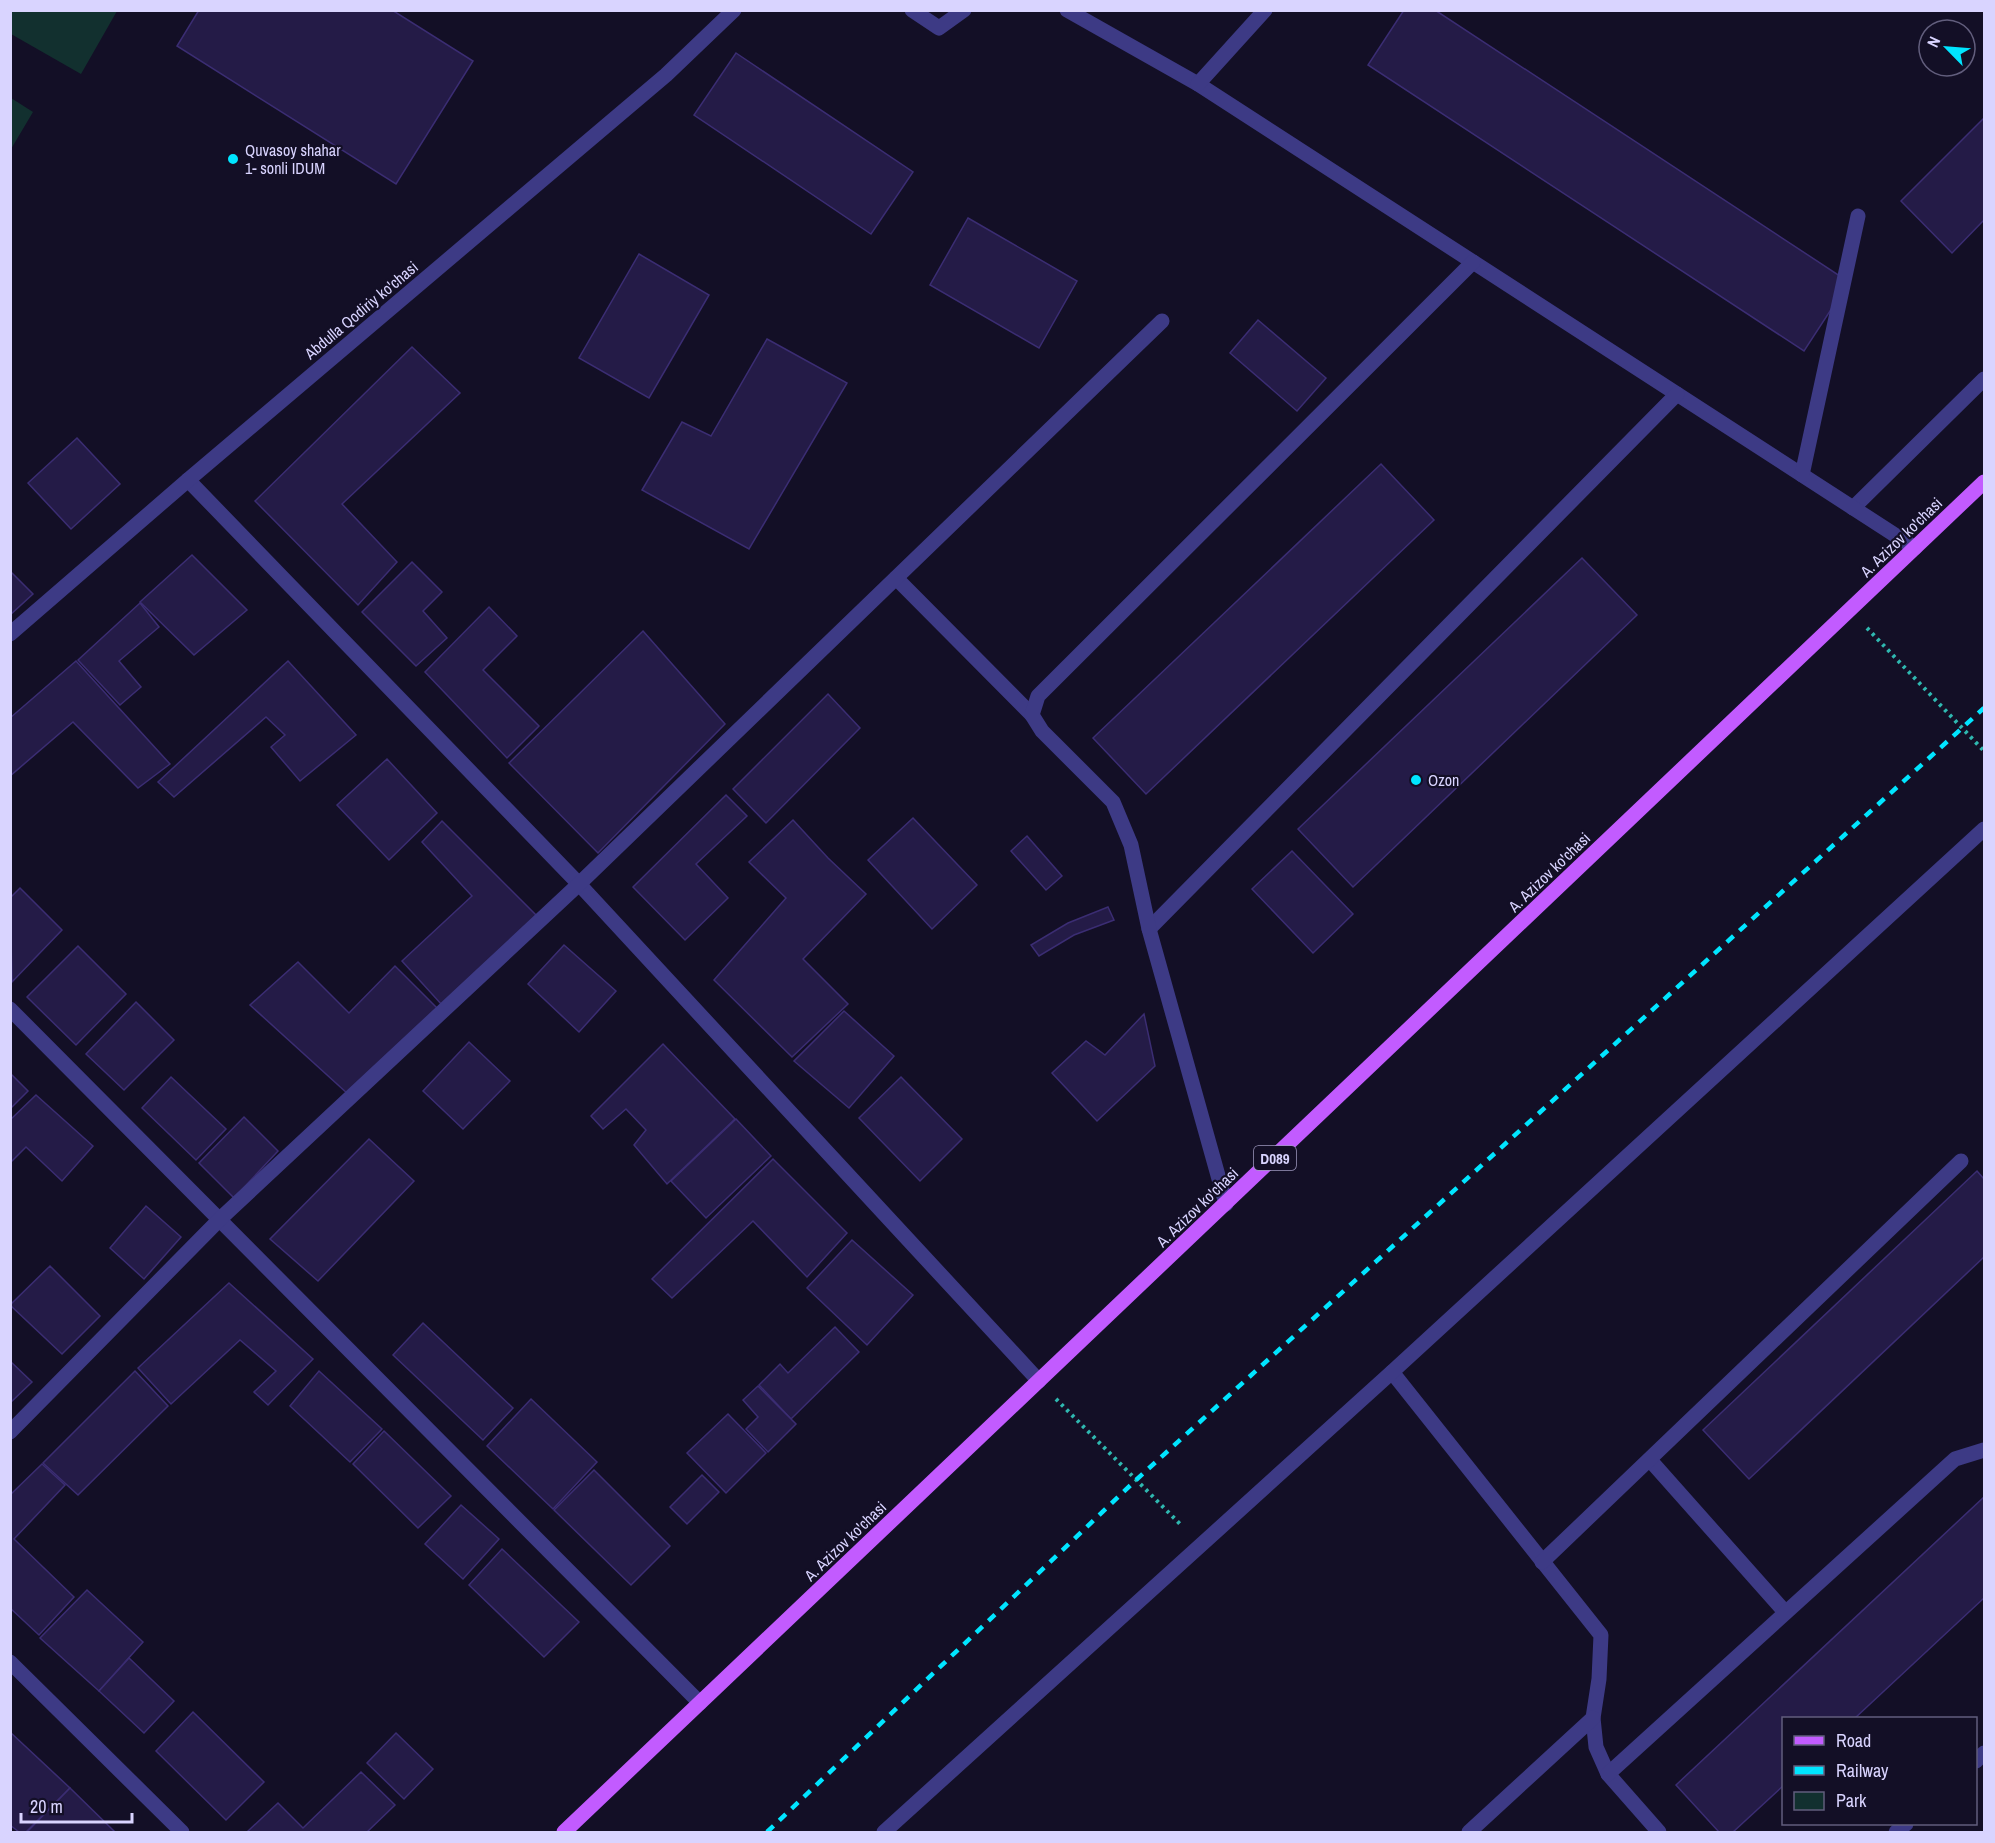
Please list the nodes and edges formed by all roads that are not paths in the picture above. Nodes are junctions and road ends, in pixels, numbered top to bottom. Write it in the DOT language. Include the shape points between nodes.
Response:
graph roads {
  1 [pos="734,10"];
  2 [pos="912,10"];
  3 [pos="964,10"];
  4 [pos="1067,10"];
  5 [pos="1264,10"];
  6 [pos="1198,84"];
  7 [pos="1858,216"];
  8 [pos="1473,262"];
  9 [pos="1162,321"];
  10 [pos="1984,379"];
  11 [pos="1677,394"];
  12 [pos="1802,475"];
  13 [pos="188,480"];
  14 [pos="1984,482"];
  15 [pos="1853,508"];
  16 [pos="1915,548"];
  17 [pos="896,578"];
  18 [pos="10,634"];
  19 [pos="1032,715"];
  20 [pos="1984,829"];
  21 [pos="579,884"];
  22 [pos="1149,929"];
  23 [pos="10,1009"];
  24 [pos="1961,1161"];
  25 [pos="1226,1204"];
  26 [pos="220,1219"];
  27 [pos="1392,1372"];
  28 [pos="1039,1381"];
  29 [pos="10,1432"];
  30 [pos="1984,1450"];
  31 [pos="1650,1460"];
  32 [pos="1542,1562"];
  33 [pos="1785,1612"];
  34 [pos="10,1662"];
  35 [pos="700,1703"];
  36 [pos="1593,1718"];
  37 [pos="1608,1774"];
  38 [pos="182,1833"];
  39 [pos="564,1833"];
  40 [pos="884,1833"];
  41 [pos="1469,1833"];
  42 [pos="1659,1833"];
  1 -- 13 [label="street, Abdulla Qodiriy ko'chasi" via="666,75"];
  2 -- 3 [label="street" via="939,28"];
  4 -- 6 [label="street"];
  5 -- 6 [label="street"];
  6 -- 8 [label="street"];
  7 -- 12 [label="street"];
  8 -- 11 [label="street"];
  8 -- 19 [label="street" via="1038,696"];
  9 -- 17 [label="street"];
  10 -- 15 [label="street"];
  11 -- 12 [label="street"];
  11 -- 22 [label="street"];
  12 -- 15 [label="street"];
  13 -- 18 [label="street, Abdulla Qodiriy ko'chasi"];
  13 -- 21 [label="street"];
  14 -- 16 [label="main road, A. Azizov ko'chasi / D089"];
  15 -- 16 [label="street"];
  16 -- 25 [label="main road, A. Azizov ko'chasi / D089"];
  17 -- 19 [label="street"];
  17 -- 21 [label="street"];
  19 -- 22 [label="street" via="1042,731 1113,802 1131,845"];
  20 -- 27 [label="street"];
  21 -- 26 [label="street"];
  21 -- 28 [label="street"];
  22 -- 25 [label="street"];
  23 -- 26 [label="street"];
  24 -- 31 [label="street"];
  25 -- 28 [label="main road, A. Azizov ko'chasi / D089"];
  26 -- 29 [label="street"];
  26 -- 35 [label="street"];
  27 -- 32 [label="street"];
  27 -- 40 [label="street"];
  28 -- 35 [label="main road, A. Azizov ko'chasi / D089"];
  30 -- 33 [label="street" via="1955,1459"];
  31 -- 32 [label="street"];
  31 -- 33 [label="street"];
  32 -- 36 [label="street" via="1601,1635"];
  33 -- 37 [label="street"];
  34 -- 38 [label="street"];
  35 -- 39 [label="main road, A. Azizov ko'chasi / D089"];
  36 -- 37 [label="street" via="1596,1747"];
  36 -- 41 [label="street"];
  37 -- 42 [label="street"];
}
